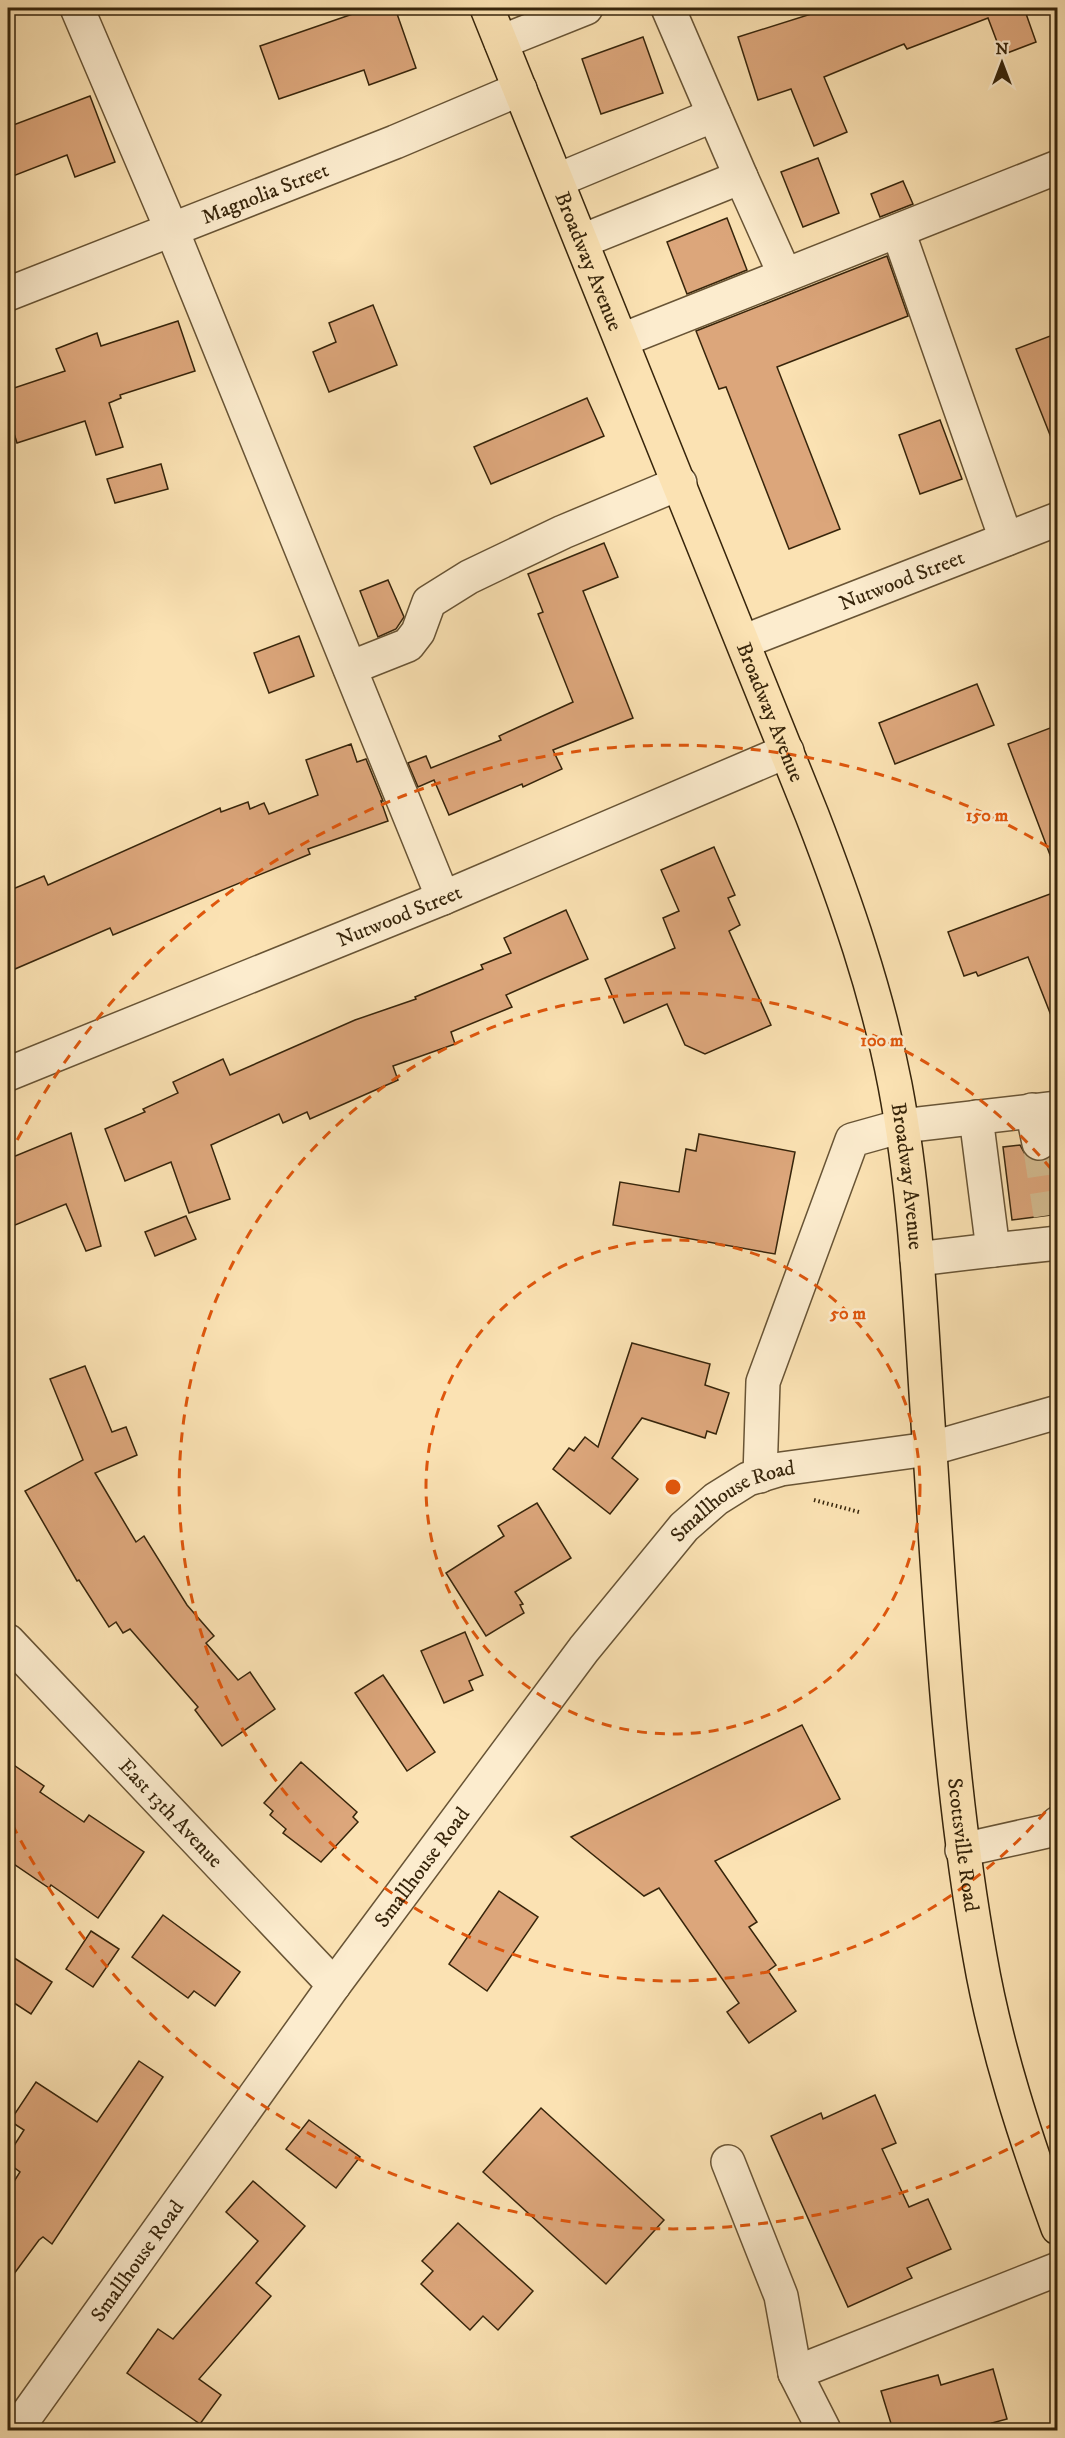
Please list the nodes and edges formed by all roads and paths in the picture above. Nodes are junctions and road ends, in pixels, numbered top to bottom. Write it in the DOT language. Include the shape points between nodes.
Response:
graph roads {
  1 [pos="77,8"];
  2 [pos="487,8"];
  3 [pos="586,8"];
  4 [pos="668,8"];
  5 [pos="501,42"];
  6 [pos="520,89"];
  7 [pos="714,115"];
  8 [pos="1058,167"];
  9 [pos="741,177"];
  10 [pos="558,180"];
  11 [pos="171,228"];
  12 [pos="898,231"];
  13 [pos="582,241"];
  14 [pos="785,275"];
  15 [pos="8,294"];
  16 [pos="622,340"];
  17 [pos="680,483"];
  18 [pos="1058,519"];
  19 [pos="1006,539"];
  20 [pos="745,641"];
  21 [pos="350,668"];
  22 [pos="787,751"];
  23 [pos="443,898"];
  24 [pos="8,1074"];
  25 [pos="1045,1109"];
  26 [pos="976,1117"];
  27 [pos="902,1126"];
  28 [pos="1039,1143"];
  29 [pos="1055,1237"];
  30 [pos="993,1250"];
  31 [pos="917,1259"];
  32 [pos="1058,1412"];
  33 [pos="929,1449"];
  34 [pos="760,1476"];
  35 [pos="8,1641"];
  36 [pos="1058,1823"];
  37 [pos="963,1850"];
  38 [pos="334,1985"];
  39 [pos="728,2162"];
  40 [pos="1058,2228"];
  41 [pos="1058,2269"];
  42 [pos="795,2373"];
  43 [pos="16,2430"];
  44 [pos="824,2430"];
  1 -- 11 [label="street"];
  2 -- 5 [label="main road, Broadway Avenue"];
  3 -- 5 [label="street"];
  4 -- 7 [label="street"];
  5 -- 6 [label="main road, Broadway Avenue"];
  6 -- 10 [label="main road, Broadway Avenue"];
  6 -- 11 [label="street, Magnolia Street"];
  7 -- 9 [label="street"];
  7 -- 10 [label="street"];
  8 -- 12 [label="street"];
  9 -- 13 [label="street"];
  9 -- 14 [label="street"];
  10 -- 13 [label="main road, Broadway Avenue"];
  11 -- 15 [label="street, Magnolia Street"];
  11 -- 21 [label="street"];
  12 -- 14 [label="street"];
  12 -- 19 [label="street"];
  13 -- 16 [label="main road, Broadway Avenue"];
  14 -- 16 [label="street"];
  16 -- 17 [label="main road, Broadway Avenue"];
  17 -- 20 [label="main road, Broadway Avenue"];
  17 -- 21 [label="street" via="468,577 429,602 418,632 408,645"];
  18 -- 19 [label="street, Nutwood Street"];
  19 -- 20 [label="street, Nutwood Street"];
  20 -- 22 [label="main road, Broadway Avenue"];
  21 -- 23 [label="street"];
  22 -- 23 [label="street, Nutwood Street"];
  22 -- 27 [label="main road, Broadway Avenue" via="832,866 867,972"];
  23 -- 24 [label="street, Nutwood Street"];
  25 -- 26 [label="street"];
  25 -- 28 [label="street"];
  26 -- 27 [label="street"];
  26 -- 30 [label="street"];
  27 -- 31 [label="main road, Broadway Avenue"];
  27 -- 34 [label="street" via="852,1140 763,1382"];
  29 -- 30 [label="street"];
  30 -- 31 [label="street"];
  31 -- 33 [label="main road, Broadway Avenue"];
  32 -- 33 [label="street, Smallhouse Road"];
  33 -- 34 [label="street, Smallhouse Road" via="812,1464"];
  33 -- 37 [label="main road, Scottsville Road"];
  34 -- 38 [label="street, Smallhouse Road" via="716,1499 652,1563"];
  35 -- 38 [label="street, East 13th Avenue"];
  36 -- 37 [label="street" via="1052,1830"];
  37 -- 40 [label="main road, Scottsville Road" via="981,1961 1011,2084"];
  38 -- 43 [label="street, Smallhouse Road"];
  39 -- 42 [label="street" via="781,2296"];
  41 -- 42 [label="street"];
  42 -- 44 [label="street"];
}
